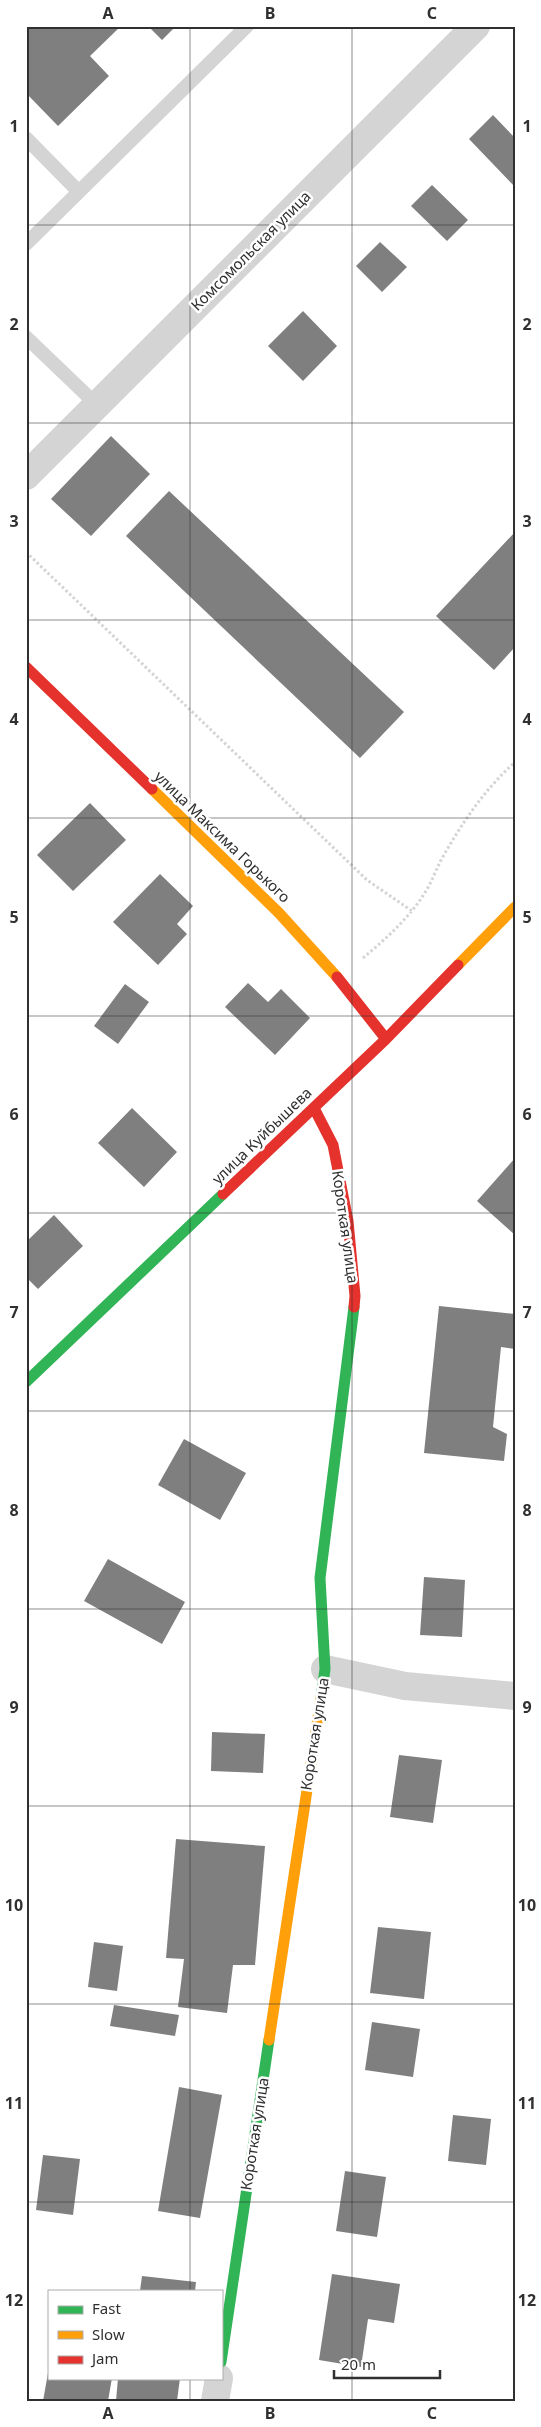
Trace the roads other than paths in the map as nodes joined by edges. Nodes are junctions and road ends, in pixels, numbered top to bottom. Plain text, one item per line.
1 (247, 26) edge
2 (476, 26) edge
3 (26, 138) edge
4 (78, 191) junction
5 (26, 244) edge
6 (26, 337) edge
7 (97, 405) junction
8 (26, 476) edge
9 (26, 667) edge
10 (515, 907) edge
11 (386, 1039) junction
12 (314, 1108) junction
13 (26, 1382) edge
14 (325, 1669) junction
15 (515, 1696) edge
16 (222, 2355) edge
17 (219, 2380) edge
18 (215, 2401) edge

1 - 4 lane
2 - 7 street, Комсомольская улица
3 - 4 lane
4 - 5 lane
6 - 7 lane
7 - 8 street, Комсомольская улица
9 - 11 street, улица Максима Горького
10 - 11 street, улица Куйбышева
11 - 12 street, улица Куйбышева
12 - 13 street, улица Куйбышева
12 - 14 street, Короткая улица
14 - 15 street
14 - 16 street, Короткая улица
17 - 18 street

